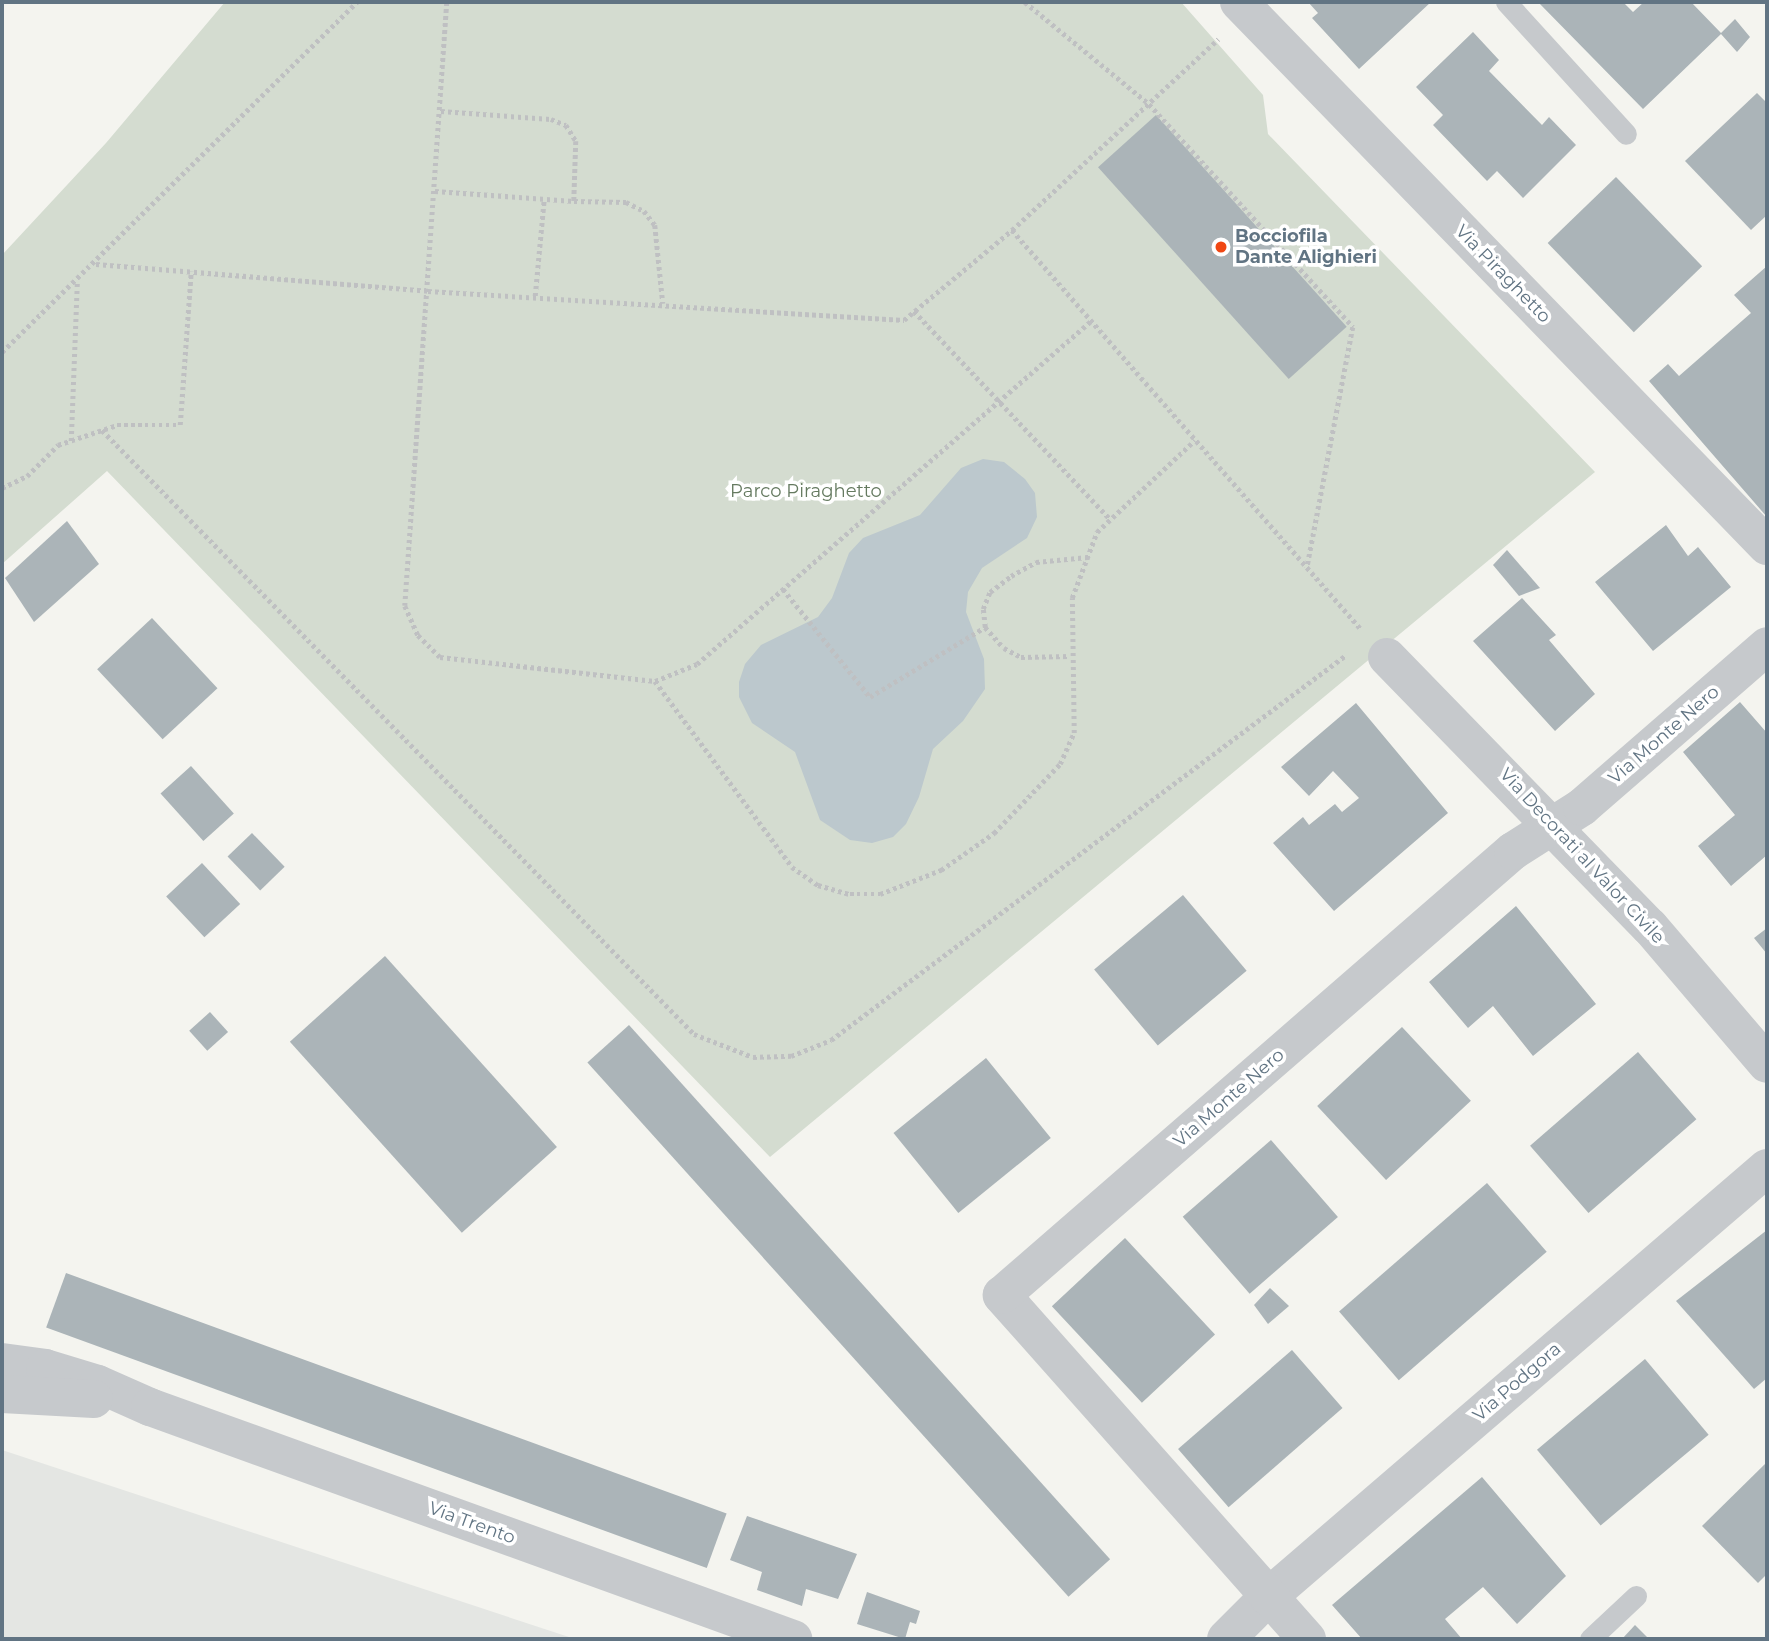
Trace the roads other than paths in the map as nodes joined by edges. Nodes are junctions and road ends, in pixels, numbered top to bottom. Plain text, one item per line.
1 (1506, 2) edge
2 (1242, 6) edge
3 (1626, 134) dead end
4 (1767, 546) edge
5 (1767, 646) edge
6 (1378, 648) road end
7 (1554, 825) junction
8 (1767, 1064) edge
9 (1767, 1168) edge
10 (2, 1362) edge
11 (2, 1394) edge
12 (150, 1407) junction
13 (1636, 1596) dead end
14 (1268, 1597) junction
15 (793, 1639) edge
16 (1226, 1639) edge
17 (1307, 1639) edge
18 (1590, 1639) edge

1 - 3 lane
2 - 4 street, Via Piraghetto
5 - 7 street, Via Monte Nero
6 - 7 street, Via Decorati al Valor Civile
7 - 8 street, Via Decorati al Valor Civile
7 - 14 street, Via Monte Nero
9 - 14 street, Via Podgora
10 - 12 street, Via Trento
11 - 12 street, Via Trento
12 - 15 street, Via Trento
13 - 18 lane
14 - 16 street, Via Podgora
14 - 17 street

